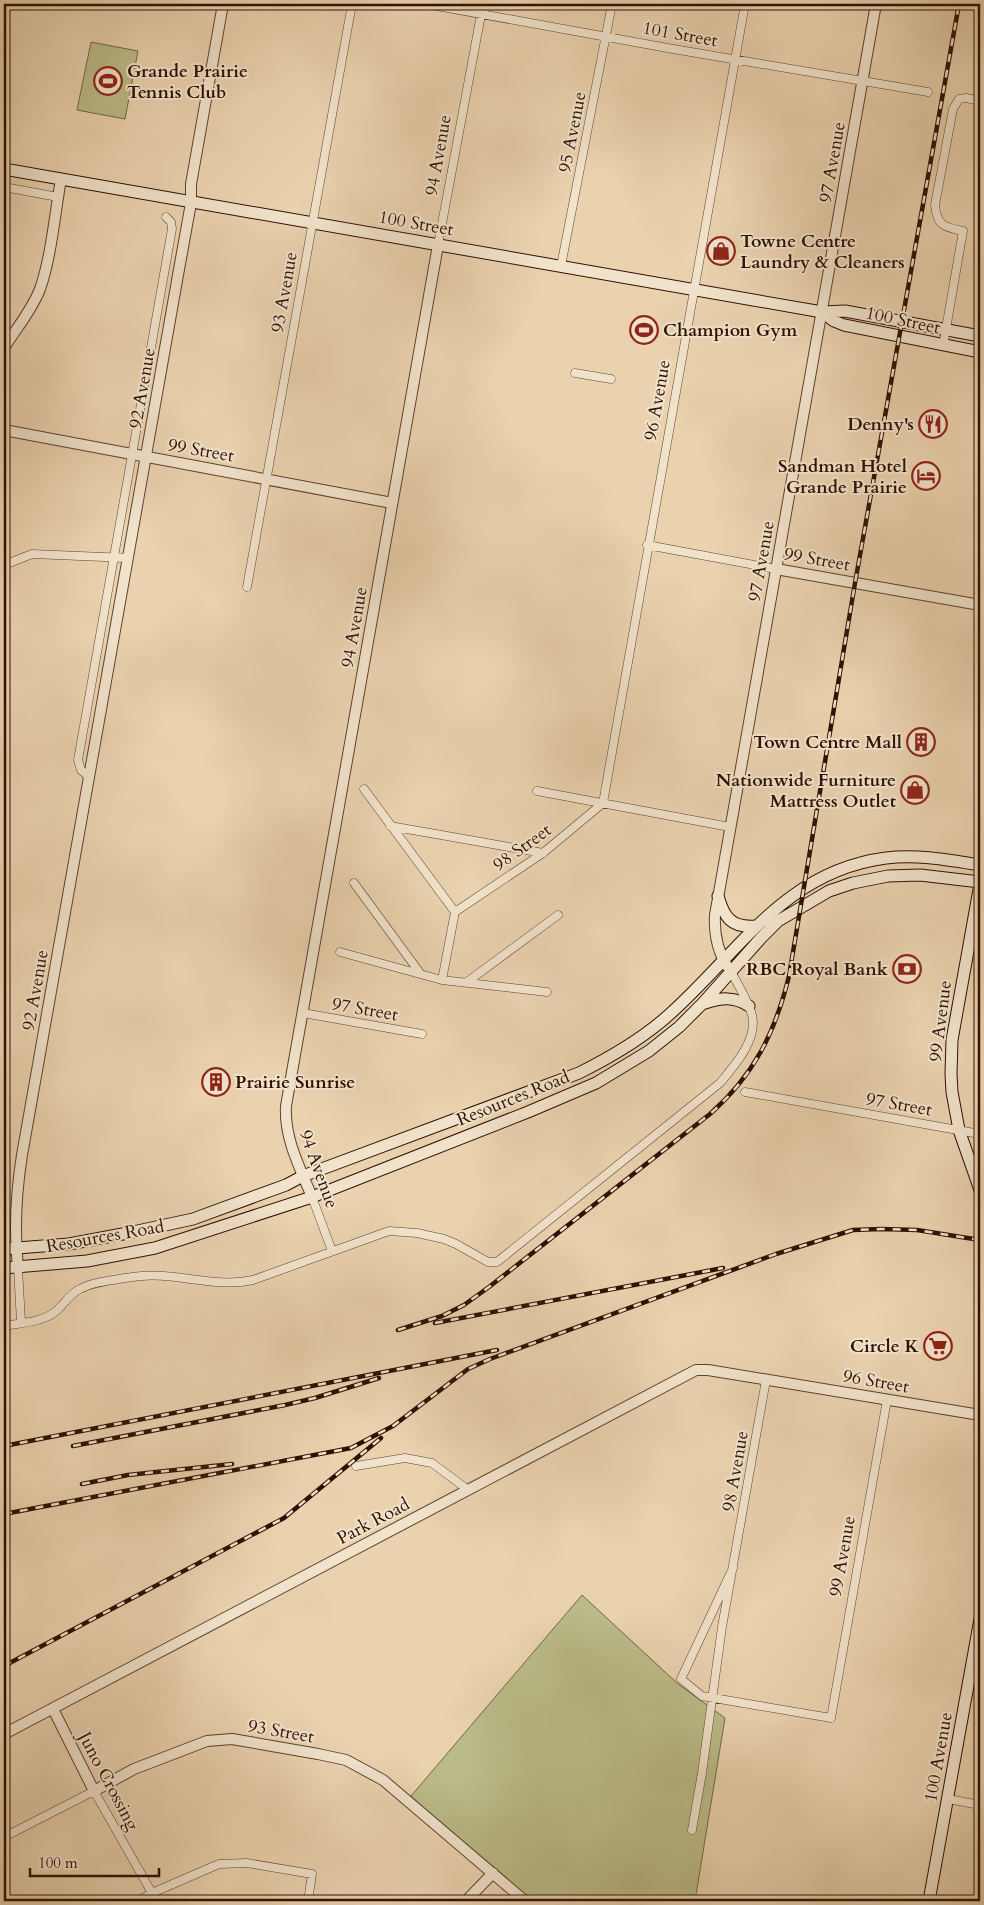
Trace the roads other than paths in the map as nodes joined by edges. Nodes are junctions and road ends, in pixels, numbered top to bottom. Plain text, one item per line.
1 (223, 4) edge
2 (352, 4) edge
3 (426, 4) edge
4 (483, 4) edge
5 (612, 4) edge
6 (745, 4) edge
7 (876, 4) edge
8 (481, 14) junction
9 (606, 36) junction
10 (736, 60) junction
11 (863, 80) junction
12 (928, 92) dead end
13 (980, 101) edge
14 (4, 169) edge
15 (61, 179) junction
16 (4, 187) edge
17 (58, 197) junction
18 (191, 203) junction
19 (166, 217) dead end
20 (312, 224) junction
21 (438, 245) junction
22 (561, 266) junction
23 (694, 289) junction
24 (822, 312) junction
25 (946, 330) junction
26 (980, 336) edge
27 (943, 346) junction
28 (4, 348) edge
29 (980, 352) edge
30 (576, 373) dead end
31 (611, 379) dead end
32 (4, 430) edge
33 (132, 454) junction
34 (146, 457) junction
35 (266, 478) junction
36 (392, 502) junction
37 (648, 546) junction
38 (114, 557) junction
39 (128, 558) junction
40 (4, 565) edge
41 (776, 569) junction
42 (247, 586) dead end
43 (980, 605) edge
44 (89, 777) junction
45 (364, 789) dead end
46 (537, 790) dead end
47 (603, 803) junction
48 (390, 826) junction
49 (730, 827) junction
50 (543, 853) junction
51 (980, 865) edge
52 (354, 883) dead end
53 (980, 883) edge
54 (718, 896) junction
55 (455, 912) junction
56 (558, 915) dead end
57 (755, 926) junction
58 (340, 952) dead end
59 (723, 959) junction
60 (420, 973) junction
61 (732, 973) junction
62 (442, 980) junction
63 (466, 982) junction
64 (547, 992) dead end
65 (703, 1004) junction
66 (749, 1006) junction
67 (303, 1013) junction
68 (422, 1034) dead end
69 (745, 1092) dead end
70 (959, 1130) junction
71 (980, 1134) edge
72 (303, 1176) junction
73 (980, 1190) edge
74 (312, 1197) junction
75 (16, 1249) junction
76 (4, 1250) edge
77 (332, 1251) junction
78 (4, 1268) edge
79 (18, 1268) junction
80 (21, 1322) junction
81 (4, 1326) edge
82 (766, 1380) junction
83 (887, 1400) junction
84 (980, 1415) edge
85 (356, 1466) dead end
86 (467, 1490) junction
87 (733, 1568) junction
88 (980, 1619) edge
89 (712, 1698) junction
90 (53, 1708) junction
91 (4, 1734) edge
92 (94, 1791) junction
93 (948, 1799) junction
94 (980, 1805) edge
95 (692, 1830) dead end
96 (4, 1837) edge
97 (494, 1873) junction
98 (152, 1893) junction
99 (138, 1901) edge
100 (308, 1901) edge
101 (466, 1901) edge
102 (525, 1901) edge
103 (929, 1901) edge

1 - 18 street, 92 Avenue
2 - 20 street, 93 Avenue
3 - 8 street, 101 Street
4 - 8 street, 94 Avenue
5 - 9 street, 95 Avenue
6 - 10 street, 96 Avenue
7 - 11 street, 97 Avenue
8 - 9 street, 101 Street
8 - 21 street, 94 Avenue
9 - 10 street, 101 Street
9 - 22 street, 95 Avenue
10 - 11 street, 101 Street
10 - 23 street, 96 Avenue
11 - 12 street, 101 Street
11 - 24 street, 97 Avenue
13 - 25 street
14 - 15 main road, 100 Street
15 - 17 street
15 - 18 main road, 100 Street
16 - 17 street
17 - 28 street
18 - 20 main road, 100 Street
18 - 34 street, 92 Avenue
19 - 33 street, 92 Avenue
20 - 21 main road, 100 Street
20 - 35 street, 93 Avenue
21 - 22 main road, 100 Street
21 - 36 street, 94 Avenue
22 - 23 main road, 100 Street
23 - 24 main road, 100 Street
23 - 37 street, 96 Avenue
24 - 25 main road, 100 Street
24 - 27 main road, 100 Street
24 - 41 street, 97 Avenue
25 - 26 main road, 100 Street
25 - 27 street
27 - 29 main road, 100 Street
30 - 31 street
32 - 33 street, 99 Street
33 - 34 street, 99 Street
33 - 38 street, 92 Avenue
34 - 35 street, 99 Street
34 - 39 street, 92 Avenue
35 - 36 street, 99 Street
35 - 42 street, 93 Avenue
36 - 67 street, 94 Avenue
37 - 41 street, 99 Street
37 - 47 street, 96 Avenue
38 - 39 street
38 - 40 street
38 - 44 street, 92 Avenue
39 - 44 street, 92 Avenue
41 - 43 street, 99 Street
41 - 49 street, 97 Avenue
44 - 75 street, 92 Avenue
45 - 48 street
46 - 47 street
47 - 49 street
47 - 50 street, 98 Street
48 - 50 street
48 - 55 street
49 - 54 street, 97 Avenue
50 - 55 street, 98 Street
51 - 57 main road, Resources Road
52 - 60 street
53 - 61 main road, Resources Road
53 - 70 main road, 99 Avenue
54 - 57 main road
54 - 59 street, 97 Avenue
55 - 62 street
56 - 63 street
57 - 59 main road, Resources Road
58 - 60 street
59 - 61 street, 97 Avenue
59 - 72 main road, Resources Road
60 - 62 street
61 - 65 main road, Resources Road
61 - 66 street
62 - 63 street
63 - 64 street
65 - 66 main road
65 - 74 main road, Resources Road
66 - 77 street
67 - 68 street, 97 Street
67 - 72 street, 94 Avenue
69 - 70 street, 97 Street
70 - 71 street, 97 Street
70 - 73 main road, 99 Avenue
72 - 74 street, 94 Avenue
72 - 75 main road, Resources Road
74 - 77 street, 94 Avenue
74 - 79 main road, Resources Road
75 - 76 main road, Resources Road
75 - 79 street, 92 Avenue
77 - 80 street
78 - 79 main road, Resources Road
79 - 80 street
80 - 81 street
82 - 83 street, 96 Street
82 - 86 street, Park Road
82 - 87 street, 98 Avenue
83 - 84 street, 96 Street
83 - 89 street, 99 Avenue
85 - 86 street
86 - 90 street, Park Road
87 - 89 street, 98 Avenue
87 - 89 street, 98 Avenue
88 - 93 main road, 100 Avenue
89 - 95 street, 98 Avenue
90 - 91 street, Park Road
90 - 92 street, Juno Crossing
92 - 96 street, 93 Street
92 - 97 street, 93 Street
92 - 98 street, Juno Crossing
93 - 94 street
93 - 103 main road, 100 Avenue
97 - 101 street
97 - 102 street, 93 Street
98 - 99 street
98 - 100 street

